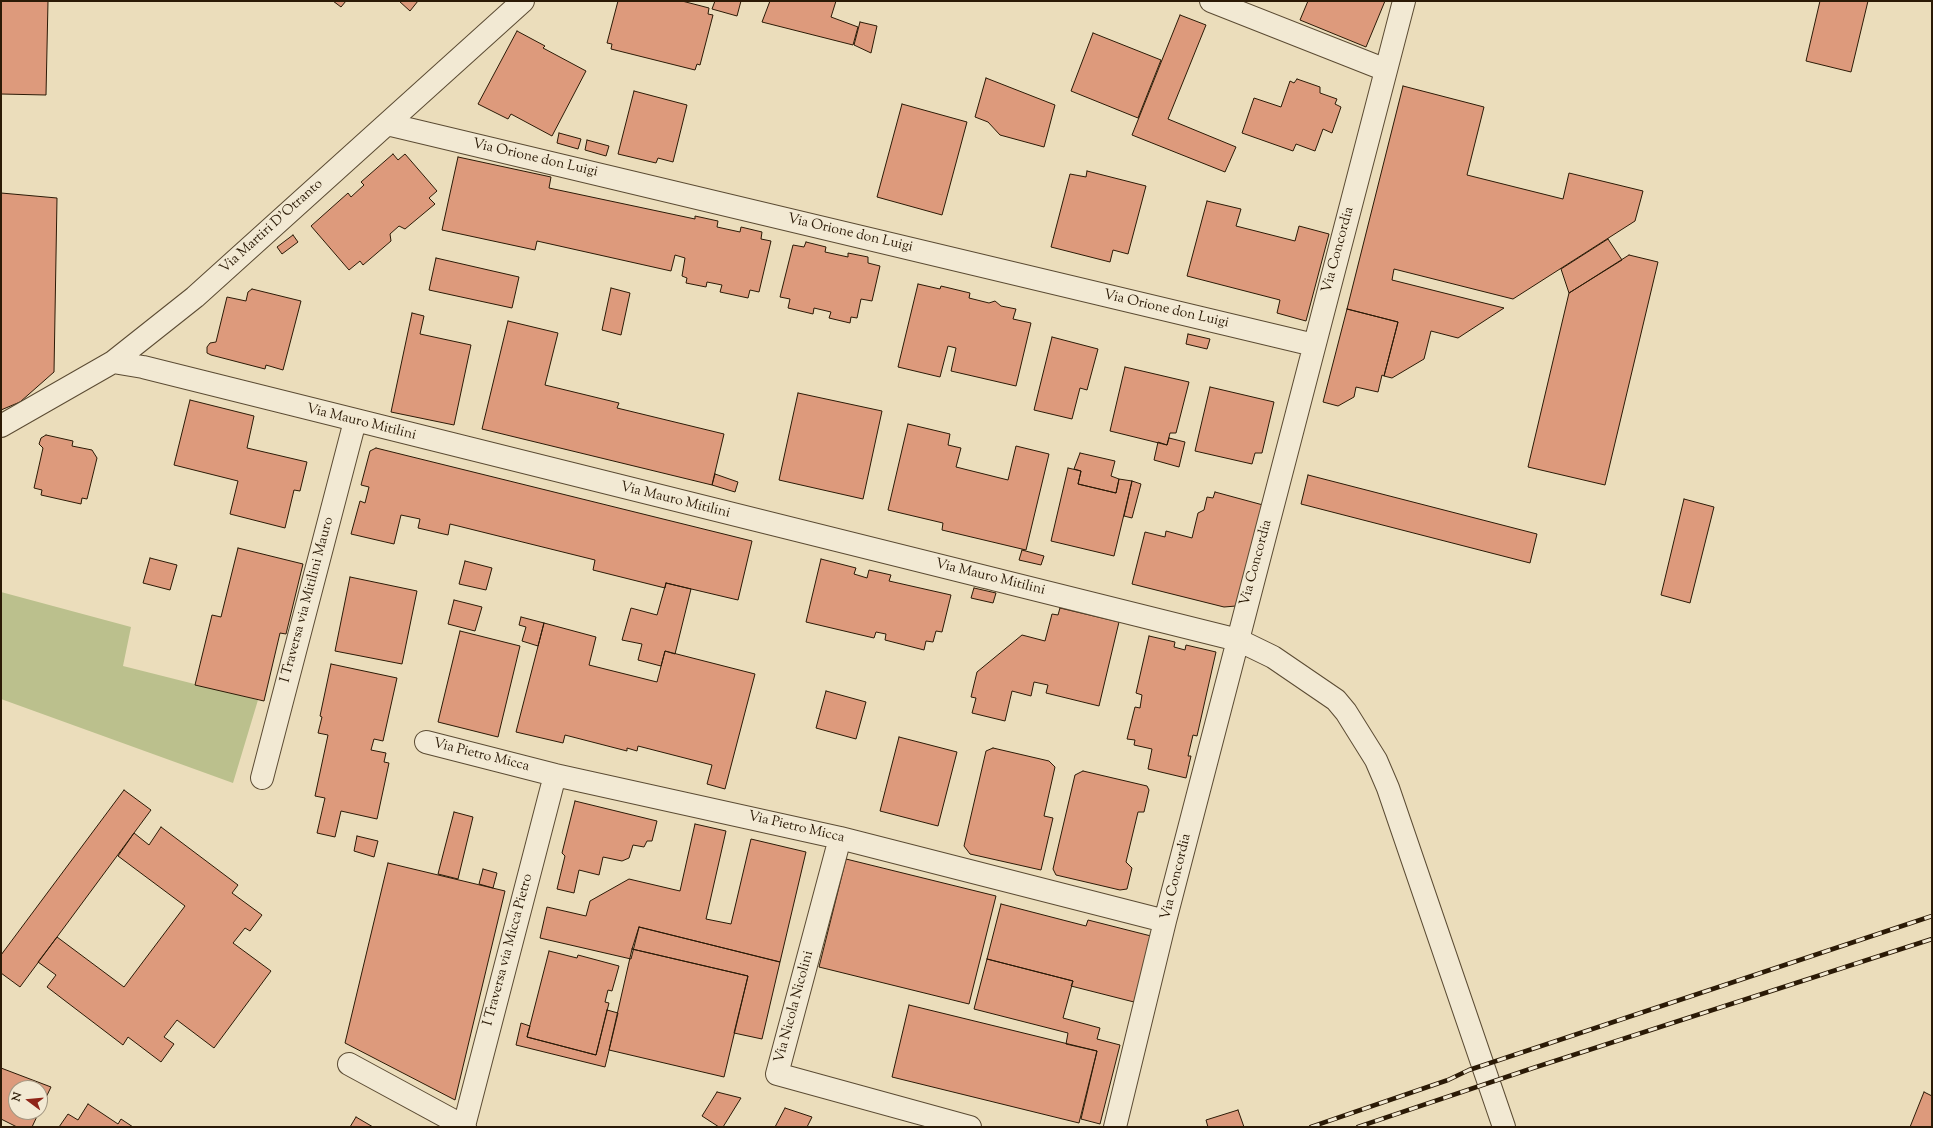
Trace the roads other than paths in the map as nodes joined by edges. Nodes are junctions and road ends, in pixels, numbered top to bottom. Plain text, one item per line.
1 (523, 1) edge
2 (1211, 1) edge
3 (1404, 1) edge
4 (1386, 70) junction
5 (387, 124) junction
6 (1314, 345) junction
7 (112, 362) junction
8 (355, 422) junction
9 (1, 426) edge
10 (1238, 640) junction
11 (426, 742) dead end
12 (555, 775) junction
13 (262, 778) dead end
14 (840, 838) junction
15 (1165, 921) junction
16 (349, 1064) dead end
17 (465, 1127) edge
18 (970, 1127) edge
19 (1115, 1127) edge
20 (1504, 1127) edge

1 - 5 street, Via Martiri D'Otranto
2 - 4 street
3 - 4 street, Via Concordia
4 - 6 street, Via Concordia
5 - 6 street, Via Orione don Luigi
5 - 7 street, Via Martiri D'Otranto
6 - 10 street, Via Concordia
7 - 8 street, Via Mauro Mitilini
7 - 9 street, Via Martiri D'Otranto
8 - 10 street, Via Mauro Mitilini
8 - 13 street, I Traversa via Mitilini Mauro
10 - 15 street, Via Concordia
10 - 20 street, Via Mauro Mitilini
11 - 12 street, Via Pietro Micca
12 - 14 street, Via Pietro Micca
12 - 17 street, I Traversa via Micca Pietro
14 - 15 street, Via Pietro Micca
14 - 18 street, Via Nicola Nicolini
15 - 19 street, Via Concordia
16 - 17 street

